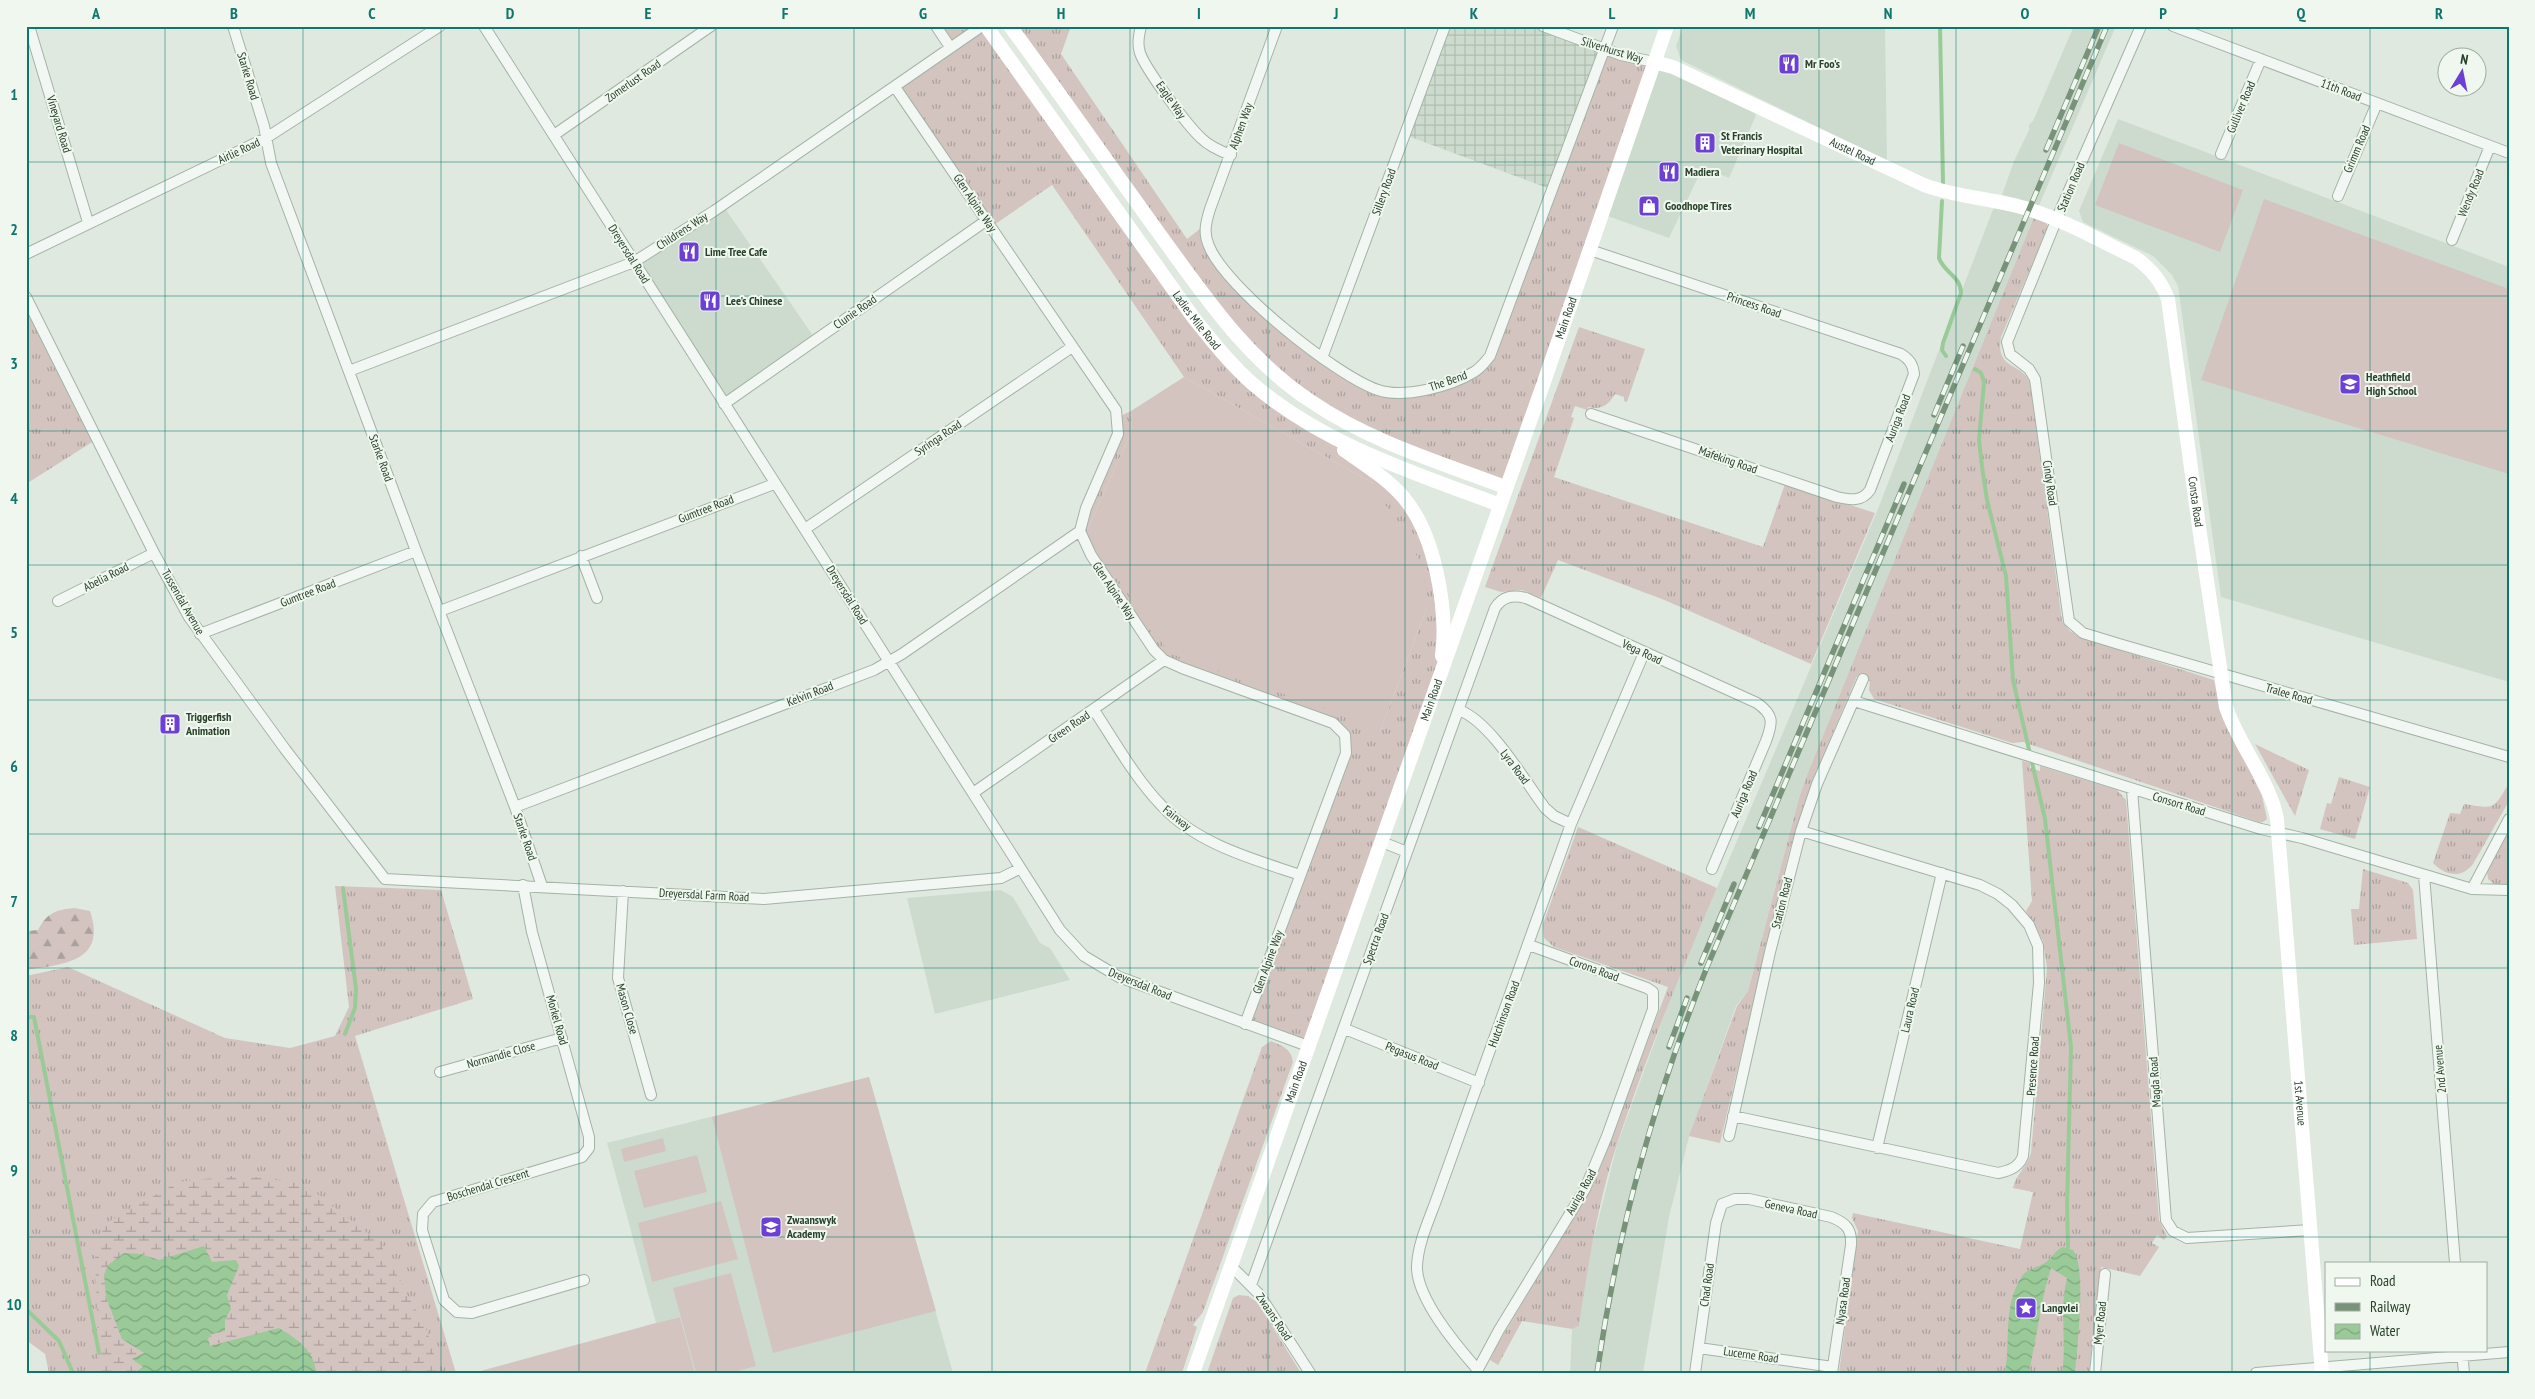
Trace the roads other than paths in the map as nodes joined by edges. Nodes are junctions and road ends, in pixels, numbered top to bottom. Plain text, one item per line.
1 (29, 26) edge
2 (233, 26) edge
3 (440, 26) edge
4 (484, 26) edge
5 (711, 26) edge
6 (936, 26) edge
7 (982, 26) edge
8 (986, 26) edge
9 (1010, 26) edge
10 (1141, 26) edge
11 (1277, 26) edge
12 (1445, 26) edge
13 (1543, 26) edge
14 (1613, 26) edge
15 (1666, 26) edge
16 (2141, 26) edge
17 (2174, 26) edge
18 (950, 47) junction
19 (1604, 49) junction
20 (2261, 59) junction
21 (1654, 62) junction
22 (895, 87) junction
23 (2376, 103) junction
24 (554, 135) junction
25 (266, 138) junction
26 (2490, 146) junction
27 (2508, 151) edge
28 (2221, 154) dead end
29 (1231, 155) junction
30 (2338, 196) dead end
31 (987, 220) junction
32 (2057, 221) junction
33 (88, 222) junction
34 (1205, 226) joint
35 (2452, 240) dead end
36 (1590, 250) junction
37 (26, 254) edge
38 (634, 262) junction
39 (26, 297) edge
40 (1072, 347) junction
41 (2008, 350) joint
42 (1322, 358) junction
43 (1913, 366) joint
44 (349, 371) junction
45 (724, 404) junction
46 (1591, 414) dead end
47 (1302, 421) junction
48 (774, 484) junction
49 (1506, 487) junction
50 (1866, 497) joint
51 (1500, 505) junction
52 (805, 529) junction
53 (1080, 531) junction
54 (416, 551) junction
55 (154, 553) junction
56 (581, 556) junction
57 (1507, 597) joint
58 (597, 598) dead end
59 (58, 601) dead end
60 (440, 611) junction
61 (2072, 626) joint
62 (200, 634) junction
63 (1644, 653) junction
64 (1164, 660) junction
65 (888, 661) junction
66 (2222, 674) junction
67 (1864, 679) dead end
68 (1434, 694) junction
69 (1854, 701) junction
70 (1094, 710) junction
71 (1459, 710) junction
72 (1771, 718) joint
73 (2509, 757) edge
74 (2132, 790) junction
75 (973, 793) junction
76 (515, 807) junction
77 (2509, 820) edge
78 (1571, 824) junction
79 (1801, 831) junction
80 (2278, 833) junction
81 (1382, 842) junction
82 (1407, 852) junction
83 (1019, 869) junction
84 (1712, 869) dead end
85 (1942, 873) junction
86 (1300, 875) junction
87 (2424, 875) junction
88 (386, 879) joint
89 (523, 885) junction
90 (542, 886) junction
91 (2472, 889) junction
92 (2509, 890) edge
93 (623, 891) junction
94 (1529, 945) junction
95 (1654, 998) joint
96 (1246, 1024) junction
97 (1345, 1028) junction
98 (562, 1038) junction
99 (1308, 1046) junction
100 (440, 1072) dead end
101 (1479, 1083) junction
102 (651, 1095) dead end
103 (1733, 1116) junction
104 (1728, 1136) dead end
105 (1877, 1148) junction
106 (586, 1153) joint
107 (1728, 1201) joint
108 (1850, 1230) joint
109 (2311, 1230) junction
110 (2455, 1262) edge
111 (1231, 1266) junction
112 (2105, 1274) dead end
113 (584, 1280) dead end
114 (1251, 1285) junction
115 (1699, 1348) junction
116 (2509, 1352) edge
117 (2462, 1353) edge
118 (1833, 1370) edge
119 (2322, 1370) edge
120 (1477, 1371) edge
121 (1193, 1373) edge
122 (1310, 1373) edge
123 (1696, 1373) edge
124 (2095, 1373) edge
125 (2256, 1373) edge
126 (2464, 1373) edge

1 - 33 street, Vineyard Road
2 - 25 street, Starke Road
3 - 25 street, Airlie Road
4 - 24 street, Dreyersdal Road
5 - 24 street, Zomerlust Road
6 - 18 street
7 - 18 street, Childrens Way
8 - 47 main road, Ladies Mile Road
9 - 49 main road, Ladies Mile Road
10 - 29 street, Eagle Way
11 - 29 street, Alphen Way
12 - 42 street, Sillery Road
13 - 19 street, Silverhurst Way
14 - 19 street, The Bend
15 - 21 main road, Main Road
16 - 32 street, Station Road
17 - 20 street, 11th Road
18 - 22 street, Childrens Way
19 - 21 street, Silverhurst Way
19 - 42 street, The Bend
20 - 23 street, 11th Road
20 - 28 street, Gulliver Road
21 - 32 main road, Austel Road
21 - 36 main road, Main Road
22 - 31 street, Glen Alpine Way
22 - 38 street, Childrens Way
23 - 26 street, 11th Road
23 - 30 street, Grimm Road
24 - 38 street, Dreyersdal Road
25 - 33 street, Airlie Road
25 - 44 street, Starke Road
26 - 27 street, 11th Road
26 - 35 street, Wendy Road
29 - 34 street, Alphen Way
31 - 40 street, Glen Alpine Way
31 - 45 street, Clunie Road
32 - 41 street, Station Road
32 - 66 main road, Consta Road
33 - 37 street, Airlie Road
34 - 42 street, The Bend
36 - 43 street, Princess Road
36 - 49 main road, Main Road
38 - 44 street, Childrens Way
38 - 45 street, Dreyersdal Road
39 - 55 street, Tussendal Avenue
40 - 52 street, Syringa Road
40 - 53 street, Glen Alpine Way
41 - 61 street, Cindy Road
43 - 50 street, Auriga Road
44 - 54 street, Starke Road
45 - 48 street, Dreyersdal Road
46 - 50 street, Mafeking Road
47 - 51 main road, Ladies Mile Road
47 - 68 main road
48 - 52 street, Dreyersdal Road
48 - 56 street, Gumtree Road
49 - 51 main road, Main Road
51 - 68 main road, Main Road
52 - 65 street, Dreyersdal Road
53 - 64 street, Glen Alpine Way
53 - 65 street, Kelvin Road
54 - 60 street, Starke Road
54 - 62 street, Gumtree Road
55 - 59 street, Abelia Road
55 - 62 street, Tussendal Avenue
56 - 58 street
56 - 60 street, Gumtree Road
57 - 63 street, Vega Road
57 - 71 street, Spectra Road
60 - 76 street, Starke Road
61 - 66 street, Tralee Road
62 - 88 street, Tussendal Avenue
63 - 72 street, Vega Road
63 - 78 street, Hutchinson Road
64 - 70 street, Green Road
64 - 86 street, Glen Alpine Way
65 - 75 street, Dreyersdal Road
65 - 76 street, Kelvin Road
66 - 73 street, Tralee Road
66 - 80 main road, Consta Road
67 - 69 street, Station Road
68 - 81 main road, Main Road
69 - 74 street, Consort Road
69 - 79 street, Station Road
70 - 75 street, Green Road
70 - 86 street, Fairway
71 - 78 street, Lyra Road
71 - 82 street, Spectra Road
72 - 84 street, Auriga Road
74 - 80 street, Consort Road
74 - 109 street, Magda Road
75 - 83 street, Dreyersdal Road
76 - 90 street, Starke Road
77 - 91 street
78 - 94 street, Hutchinson Road
79 - 85 street, Presence Road
79 - 103 street, Station Road
80 - 87 street, Consort Road
80 - 109 main road, 1st Avenue
81 - 82 street
81 - 99 main road, Main Road
82 - 97 street, Spectra Road
83 - 93 street, Dreyersdal Farm Road
83 - 96 street, Dreyersdal Road
85 - 105 street, Laura Road
85 - 105 street, Presence Road
86 - 96 street, Glen Alpine Way
87 - 91 street, Consort Road
87 - 110 street, 2nd Avenue
88 - 89 street, Dreyersdal Farm Road
89 - 90 street, Dreyersdal Farm Road
89 - 98 street, Morkel Road
90 - 93 street, Dreyersdal Farm Road
91 - 92 street, Consort Road
93 - 102 street, Mason Close
94 - 95 street, Corona Road
94 - 101 street, Hutchinson Road
95 - 120 street, Auriga Road
96 - 99 street, Dreyersdal Road
97 - 101 street, Pegasus Road
97 - 114 street, Spectra Road
98 - 100 street, Normandie Close
98 - 106 street, Morkel Road
99 - 111 main road, Main Road
101 - 120 street, Hutchinson Road
103 - 104 street, Station Road
103 - 105 street, Presence Road
106 - 113 street, Boschendal Crescent
107 - 108 street, Geneva Road
107 - 115 street, Chad Road
108 - 118 street, Nyasa Road
109 - 119 main road, 1st Avenue
111 - 114 street, Zwaans Road
111 - 121 main road, Main Road
112 - 124 street, Myer Road
114 - 122 street, Zwaans Road
115 - 118 street, Lucerne Road
115 - 123 street, Chad Road
116 - 117 street
117 - 119 street
117 - 126 street
119 - 125 street

